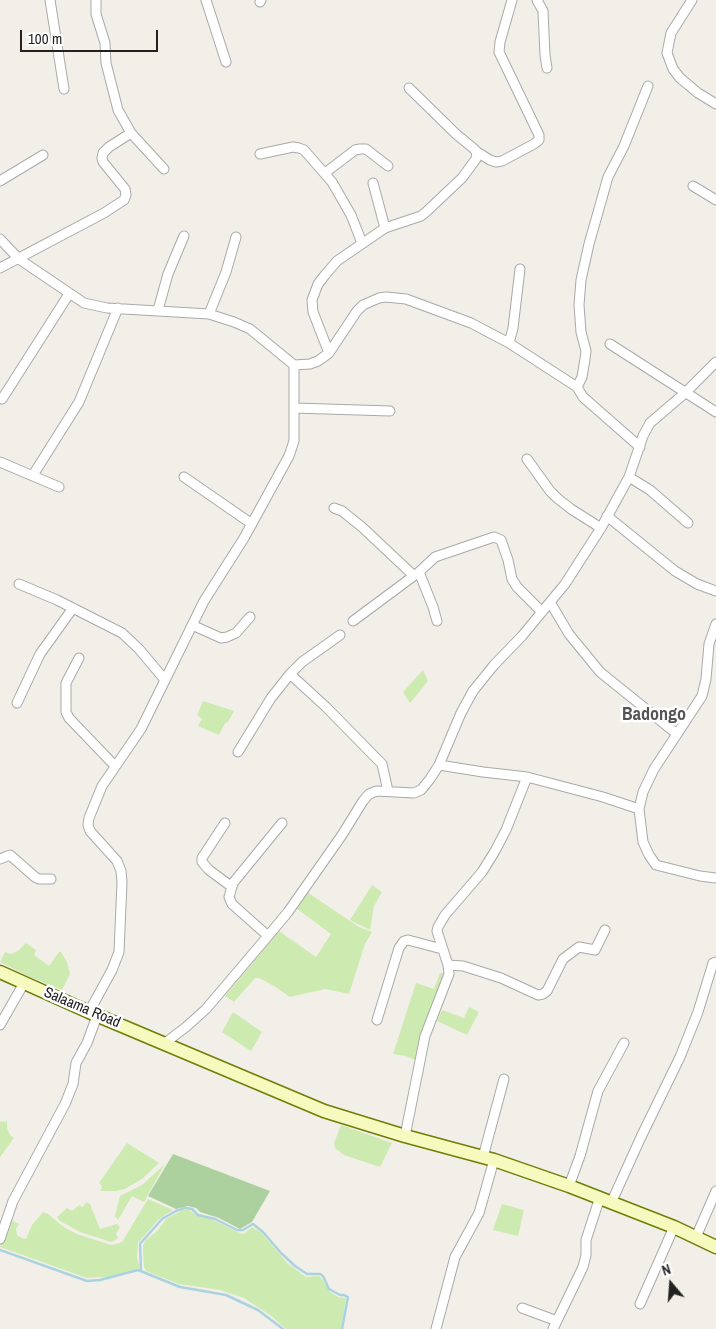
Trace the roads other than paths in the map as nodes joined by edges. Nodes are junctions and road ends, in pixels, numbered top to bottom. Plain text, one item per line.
1 (50, 0) edge
2 (96, 0) edge
3 (206, 0) edge
4 (512, 0) edge
5 (537, 0) edge
6 (692, 0) edge
7 (226, 62) dead end
8 (547, 68) dead end
9 (648, 86) dead end
10 (409, 88) dead end
11 (64, 90) dead end
12 (716, 104) edge
13 (131, 133) junction
14 (477, 152) junction
15 (260, 154) dead end
16 (42, 155) dead end
17 (388, 166) dead end
18 (164, 169) dead end
19 (325, 173) junction
20 (0, 181) edge
21 (373, 183) dead end
22 (693, 186) dead end
23 (716, 200) edge
24 (385, 228) junction
25 (184, 236) dead end
26 (236, 237) dead end
27 (0, 239) edge
28 (362, 243) junction
29 (19, 259) junction
30 (0, 268) edge
31 (520, 269) dead end
32 (70, 294) junction
33 (118, 308) junction
34 (158, 310) junction
35 (210, 314) junction
36 (510, 343) junction
37 (610, 344) dead end
38 (329, 353) junction
39 (716, 362) edge
40 (294, 366) junction
41 (577, 387) junction
42 (686, 393) junction
43 (2, 398) dead end
44 (294, 408) junction
45 (390, 411) dead end
46 (716, 412) edge
47 (640, 446) junction
48 (527, 458) dead end
49 (0, 462) edge
50 (33, 475) junction
51 (184, 476) dead end
52 (629, 477) junction
53 (59, 487) dead end
54 (334, 508) dead end
55 (607, 516) junction
56 (688, 523) dead end
57 (252, 524) junction
58 (601, 528) junction
59 (416, 574) junction
60 (19, 584) dead end
61 (716, 591) edge
62 (550, 602) junction
63 (73, 608) junction
64 (542, 612) junction
65 (250, 617) dead end
66 (353, 621) dead end
67 (437, 621) dead end
68 (716, 624) edge
69 (192, 625) junction
70 (340, 635) dead end
71 (79, 658) dead end
72 (712, 660) edge
73 (290, 674) junction
74 (165, 680) junction
75 (16, 703) dead end
76 (677, 734) junction
77 (238, 752) dead end
78 (439, 765) junction
79 (115, 766) junction
80 (527, 777) junction
81 (388, 791) junction
82 (639, 809) junction
83 (225, 823) dead end
84 (282, 823) dead end
85 (0, 859) edge
86 (716, 878) edge
87 (51, 879) dead end
88 (232, 887) junction
89 (605, 930) dead end
90 (268, 936) junction
91 (442, 949) junction
92 (716, 962) edge
93 (448, 965) junction
94 (0, 972) edge
95 (24, 983) junction
96 (93, 1014) junction
97 (377, 1020) dead end
98 (0, 1026) edge
99 (165, 1043) junction
100 (624, 1043) dead end
101 (504, 1078) dead end
102 (404, 1136) junction
103 (488, 1159) junction
104 (570, 1186) junction
105 (716, 1191) edge
106 (606, 1199) junction
107 (674, 1227) junction
108 (696, 1237) junction
109 (0, 1239) edge
110 (716, 1247) edge
111 (640, 1304) dead end
112 (522, 1308) dead end
113 (555, 1325) edge
114 (436, 1329) edge

1 - 11 street
2 - 13 street
3 - 7 street
4 - 14 street
5 - 8 street
6 - 12 street
9 - 41 street
10 - 14 street
13 - 18 street
13 - 29 street
14 - 24 street
15 - 19 street
16 - 20 street
17 - 19 street
19 - 28 street
21 - 24 street
22 - 23 street
24 - 28 street
25 - 34 street
26 - 35 street
27 - 29 street
28 - 38 street
29 - 30 street
29 - 32 street
31 - 36 street
32 - 33 street
32 - 43 street
33 - 34 street
33 - 50 street
34 - 35 street
35 - 40 street
36 - 38 street
36 - 41 street
37 - 42 street
38 - 40 street
39 - 42 street
40 - 44 street
41 - 47 street
42 - 46 street
42 - 47 street
44 - 45 street
44 - 57 street
47 - 52 street
48 - 58 street
49 - 50 street
50 - 53 street
51 - 57 street
52 - 55 street
52 - 56 street
54 - 59 street
55 - 58 street
55 - 61 street
57 - 69 street
58 - 62 street
59 - 64 street
59 - 66 street
59 - 67 street
60 - 63 street
62 - 64 street
62 - 76 street
63 - 74 street
63 - 75 street
64 - 78 street
65 - 69 street
68 - 72 street
69 - 74 street
70 - 73 street
71 - 79 street
72 - 76 street
73 - 77 street
73 - 81 street
74 - 79 street
76 - 82 street
78 - 80 street
78 - 81 street
79 - 96 street
80 - 82 street
80 - 91 street
81 - 90 street
82 - 86 street
83 - 88 street
84 - 88 street
85 - 87 street
88 - 90 street
89 - 93 street
90 - 99 street
91 - 93 street
91 - 97 street
92 - 106 street
93 - 102 street
94 - 95 main road, Salaama Road
95 - 96 main road, Salaama Road
95 - 98 street
96 - 99 main road, Salaama Road
96 - 109 street
99 - 102 main road, Salaama Road
100 - 104 street
101 - 103 street
102 - 103 main road, Salaama Road
103 - 104 main road, Salaama Road
103 - 114 street
104 - 106 main road, Salaama Road
105 - 108 street
106 - 107 main road, Salaama Road
106 - 113 street
107 - 108 main road, Salaama Road
107 - 111 street
108 - 110 main road, Salaama Road
112 - 113 street

